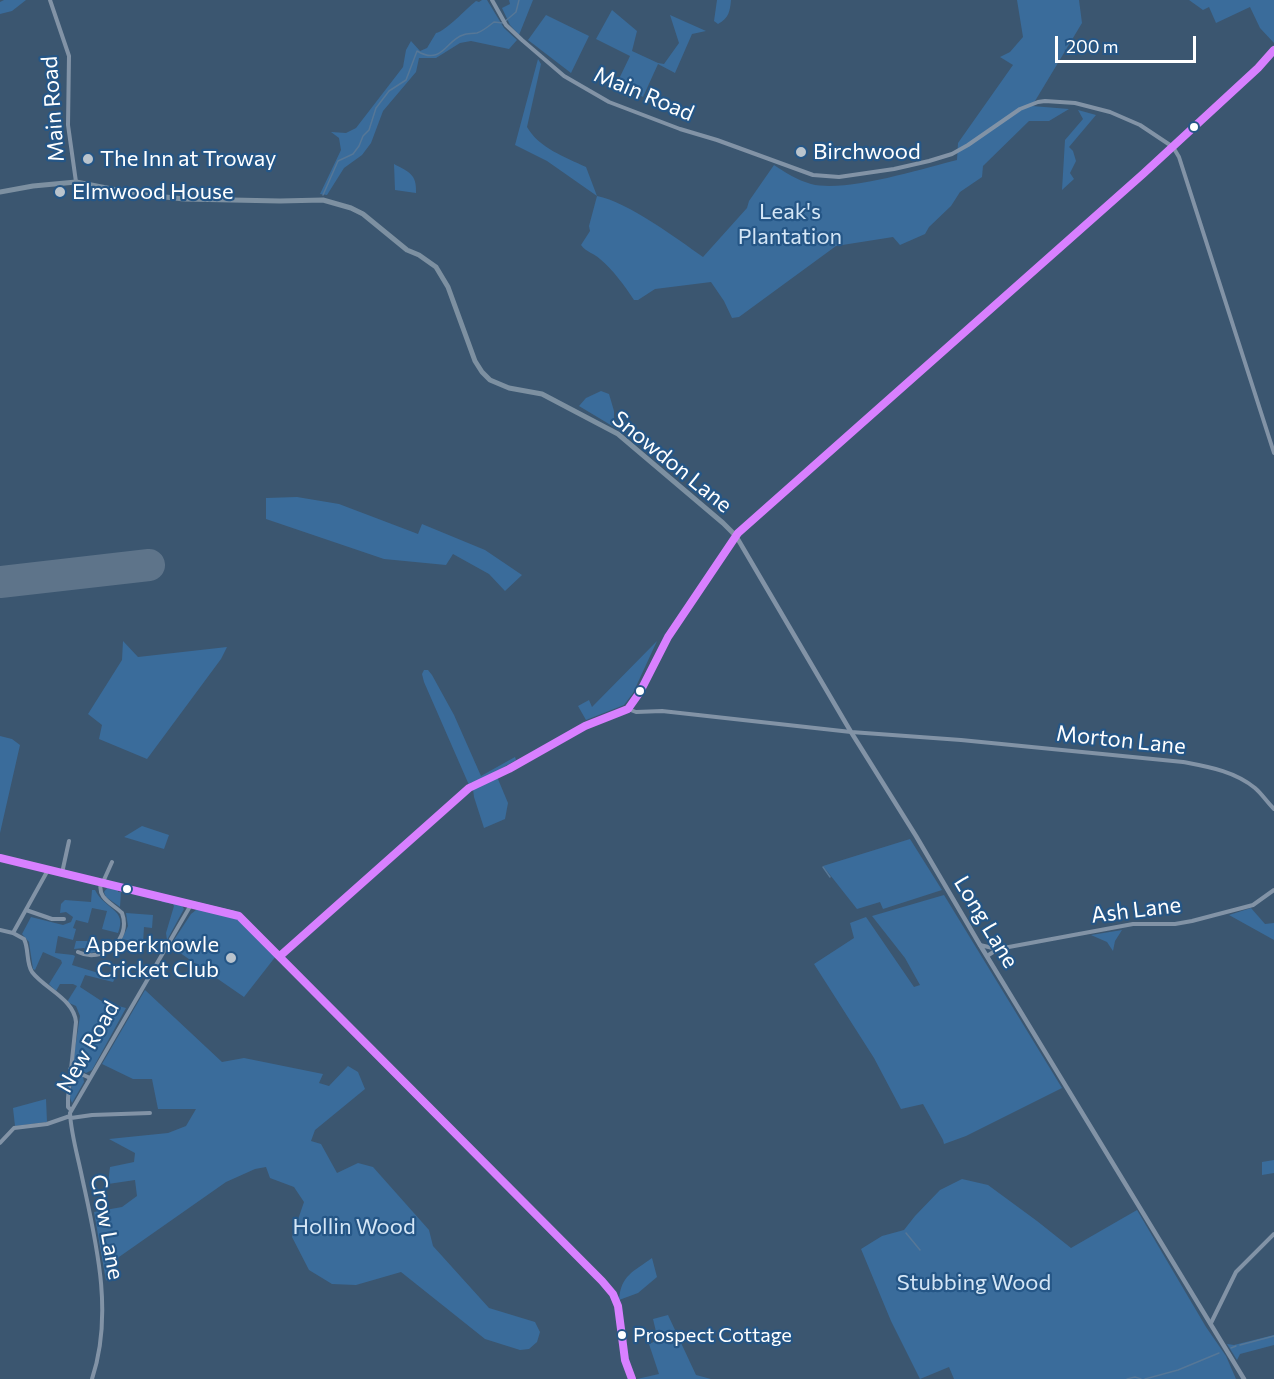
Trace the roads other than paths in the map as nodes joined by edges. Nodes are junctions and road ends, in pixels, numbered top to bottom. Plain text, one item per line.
1 (50, 0) edge
2 (492, 0) edge
3 (1274, 50) edge
4 (1173, 147) junction
5 (76, 182) junction
6 (0, 192) edge
7 (1274, 453) edge
8 (736, 536) junction
9 (628, 709) junction
10 (850, 732) junction
11 (1274, 809) edge
12 (69, 841) dead end
13 (0, 858) edge
14 (112, 862) dead end
15 (48, 870) junction
16 (62, 873) junction
17 (102, 882) junction
18 (1274, 890) edge
19 (192, 903) junction
20 (26, 910) junction
21 (64, 919) dead end
22 (0, 930) edge
23 (13, 933) junction
24 (980, 945) junction
25 (998, 949) junction
26 (81, 952) dead end
27 (280, 956) junction
28 (987, 956) junction
29 (70, 1069) junction
30 (90, 1078) junction
31 (71, 1110) junction
32 (150, 1113) dead end
33 (70, 1117) junction
34 (0, 1143) edge
35 (1274, 1234) edge
36 (1211, 1323) junction
37 (92, 1379) edge
38 (632, 1379) edge
39 (1244, 1379) edge

1 - 5 street, Main Road
2 - 4 street, Main Road
3 - 4 main road
4 - 7 street
4 - 8 main road
5 - 6 main road, Snowdon Lane
5 - 8 main road, Snowdon Lane
8 - 9 street
8 - 10 street, Long Lane
9 - 10 street, Morton Lane
9 - 27 street
10 - 11 street, Morton Lane
10 - 24 street, Long Lane
12 - 16 street
13 - 15 street
14 - 17 street
15 - 16 street
15 - 20 street
16 - 17 street
17 - 19 street
17 - 26 street
18 - 25 street, Ash Lane
19 - 27 street
19 - 30 street, New Road
20 - 21 street
20 - 23 street
22 - 23 street
23 - 29 street
24 - 25 street, Ash Lane
24 - 28 street, Long Lane
25 - 28 street, Ash Lane
27 - 38 street
28 - 36 street, Long Lane
29 - 30 street
29 - 31 street
30 - 31 street, New Road
31 - 33 street, New Road
32 - 33 street
33 - 34 street
33 - 37 street, Crow Lane
35 - 36 street
36 - 39 street, Long Lane

